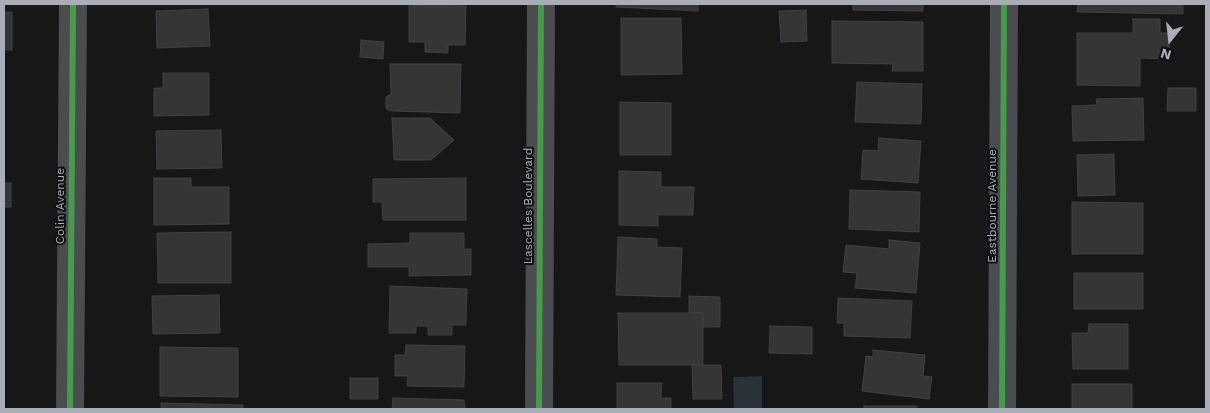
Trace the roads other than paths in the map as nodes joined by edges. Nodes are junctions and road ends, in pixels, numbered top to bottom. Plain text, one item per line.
1 (73, 4) edge
2 (541, 4) edge
3 (1004, 4) edge
4 (70, 409) edge
5 (539, 409) edge
6 (1002, 409) edge

1 - 4 street, Colin Avenue
2 - 5 street, Lascelles Boulevard
3 - 6 street, Eastbourne Avenue

